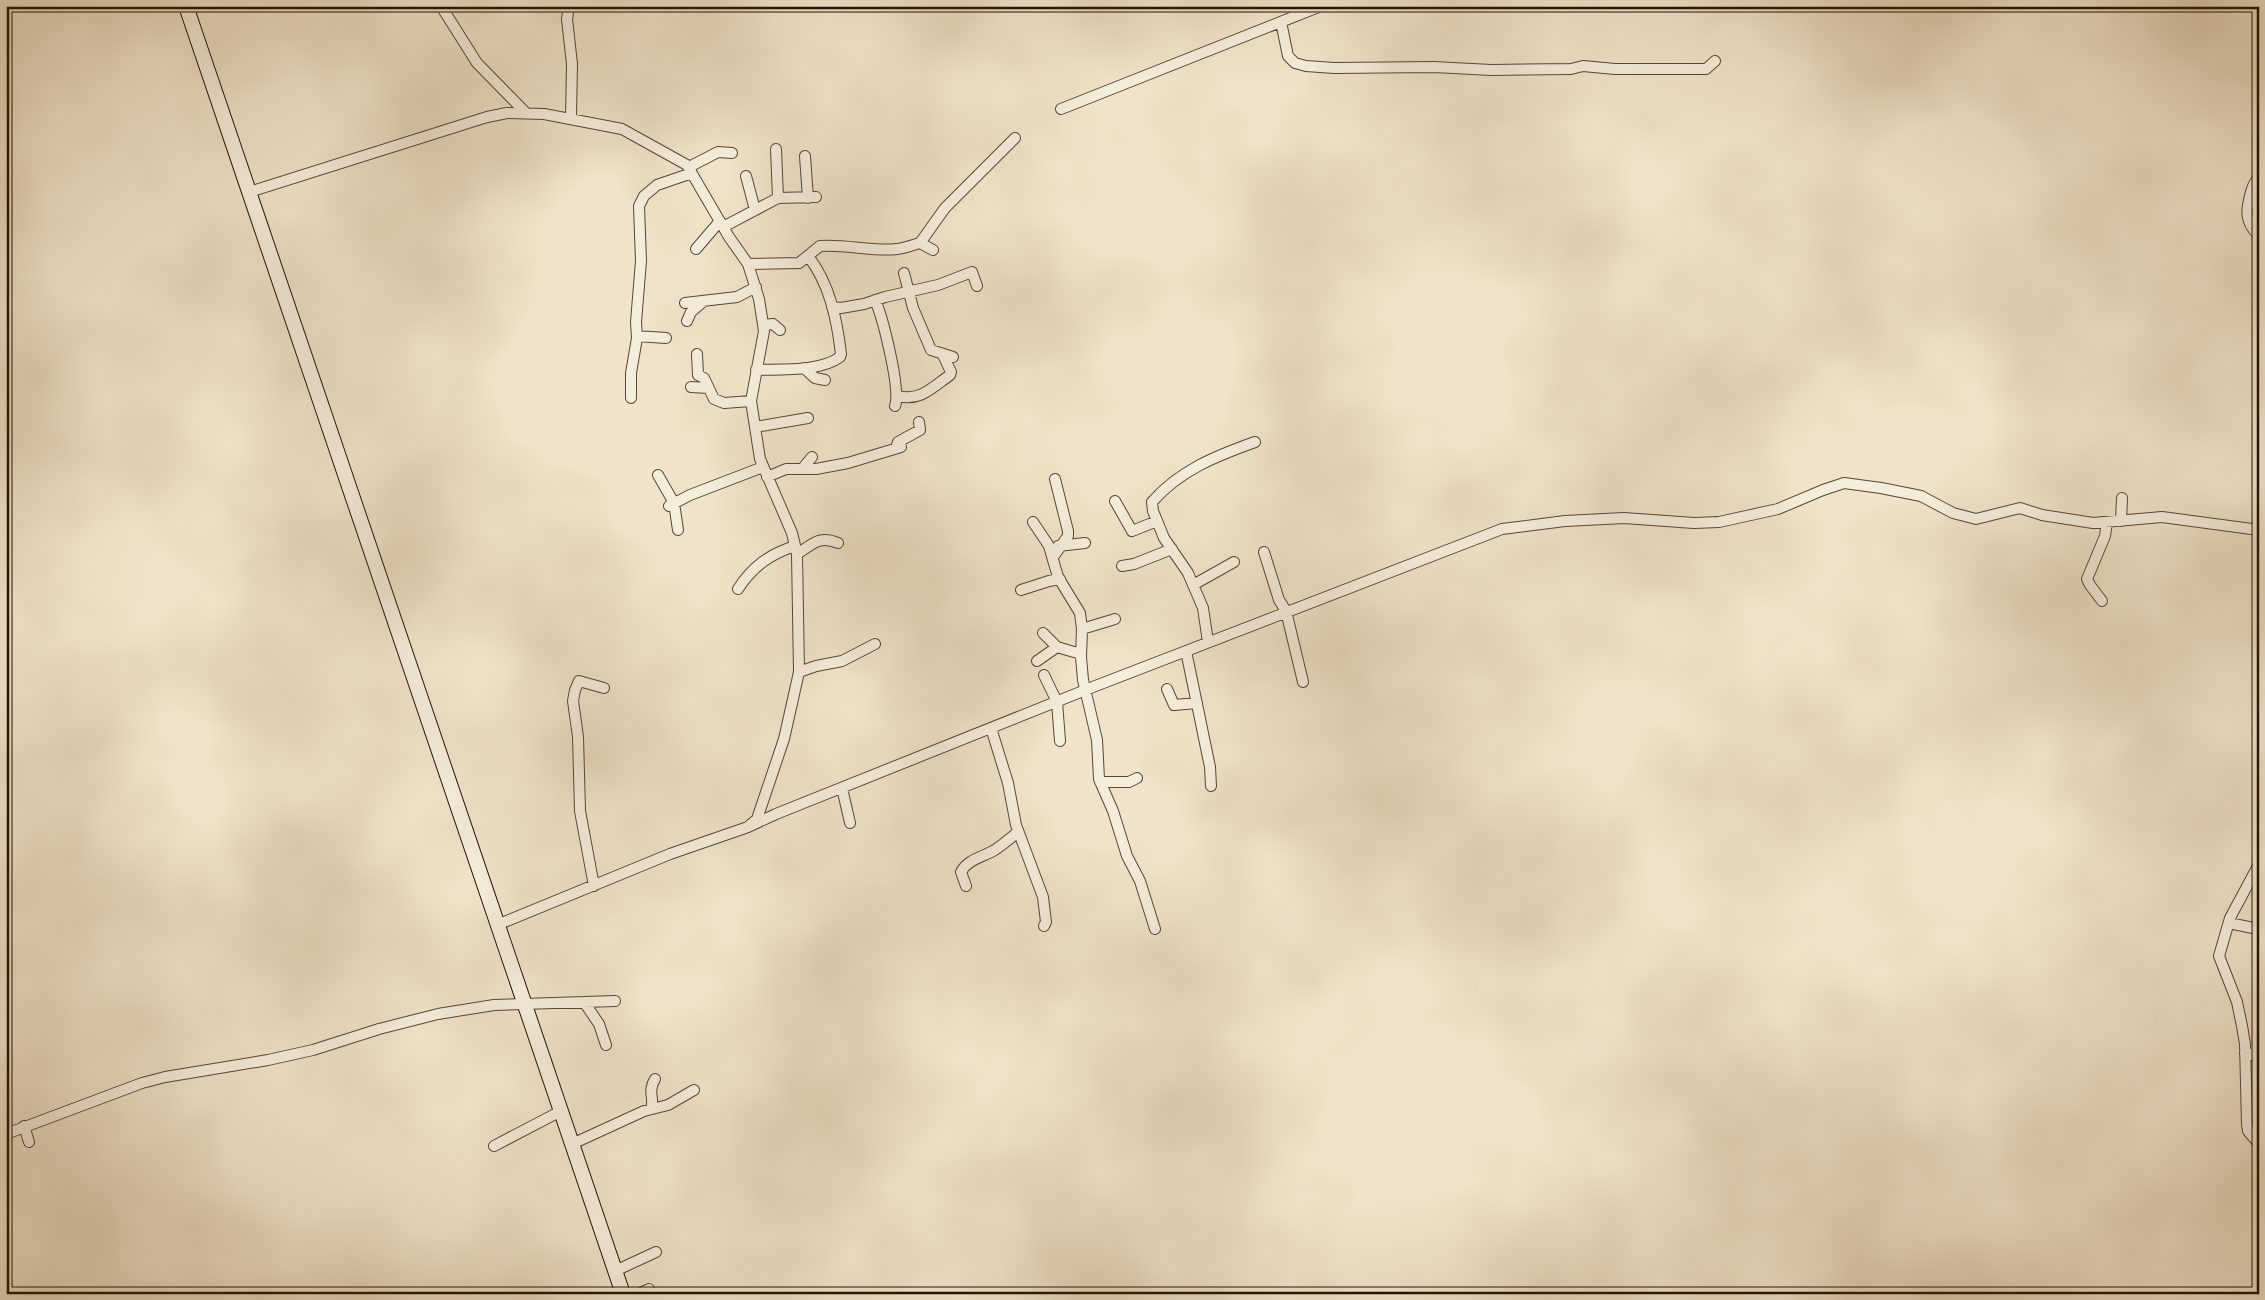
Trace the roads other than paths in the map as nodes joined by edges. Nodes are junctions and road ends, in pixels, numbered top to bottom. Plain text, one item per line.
1 (186, 6) edge
2 (441, 6) edge
3 (569, 6) edge
4 (1321, 6) edge
5 (1282, 22) junction
6 (1715, 61) dead end
7 (1061, 109) dead end
8 (525, 112) junction
9 (571, 117) junction
10 (1015, 138) dead end
11 (776, 149) dead end
12 (732, 153) dead end
13 (804, 156) dead end
14 (690, 170) junction
15 (746, 176) dead end
16 (2259, 178) edge
17 (249, 192) junction
18 (778, 198) junction
19 (755, 210) junction
20 (722, 224) junction
21 (2259, 236) edge
22 (920, 243) junction
23 (696, 249) dead end
24 (933, 250) dead end
25 (808, 256) junction
26 (748, 264) junction
27 (904, 273) dead end
28 (977, 286) dead end
29 (756, 288) junction
30 (909, 292) junction
31 (705, 300) junction
32 (875, 300) junction
33 (685, 303) dead end
34 (832, 307) junction
35 (686, 321) dead end
36 (763, 324) junction
37 (780, 330) dead end
38 (637, 336) junction
39 (666, 338) dead end
40 (697, 354) dead end
41 (804, 368) junction
42 (756, 370) junction
43 (824, 380) dead end
44 (690, 387) dead end
45 (708, 388) junction
46 (631, 398) dead end
47 (751, 401) junction
48 (808, 418) dead end
49 (919, 422) dead end
50 (755, 426) junction
51 (1255, 442) dead end
52 (812, 457) dead end
53 (802, 469) junction
54 (765, 472) junction
55 (658, 475) dead end
56 (1055, 479) dead end
57 (2122, 498) dead end
58 (1115, 501) dead end
59 (672, 504) junction
60 (1157, 521) junction
61 (2121, 521) junction
62 (1033, 522) dead end
63 (2107, 522) junction
64 (678, 530) dead end
65 (2259, 530) edge
66 (838, 542) dead end
67 (1085, 544) dead end
68 (1062, 545) junction
69 (1049, 546) junction
70 (1172, 549) junction
71 (796, 550) junction
72 (1264, 552) dead end
73 (1054, 557) junction
74 (1234, 562) dead end
75 (1122, 566) dead end
76 (1060, 579) junction
77 (1193, 585) junction
78 (738, 589) dead end
79 (1021, 590) dead end
80 (2102, 601) dead end
81 (1286, 611) junction
82 (1116, 620) dead end
83 (1082, 629) junction
84 (1043, 633) dead end
85 (1208, 642) junction
86 (875, 644) dead end
87 (1057, 647) junction
88 (1186, 650) junction
89 (1081, 654) junction
90 (1037, 661) dead end
91 (799, 672) junction
92 (1044, 675) dead end
93 (1303, 682) dead end
94 (604, 688) dead end
95 (1167, 689) dead end
96 (1086, 690) junction
97 (1057, 702) junction
98 (1197, 703) junction
99 (991, 728) junction
100 (1060, 741) dead end
101 (1137, 778) dead end
102 (1100, 782) junction
103 (1211, 786) dead end
104 (842, 788) junction
105 (850, 823) dead end
106 (748, 827) junction
107 (1018, 832) junction
108 (2259, 864) edge
109 (2256, 876) edge
110 (594, 886) junction
111 (966, 886) dead end
112 (2229, 923) junction
113 (497, 925) junction
114 (1044, 926) dead end
115 (1154, 929) dead end
116 (2258, 930) edge
117 (615, 1001) dead end
118 (584, 1002) junction
119 (524, 1004) junction
120 (606, 1045) dead end
121 (2245, 1053) junction
122 (2259, 1056) edge
123 (655, 1079) dead end
124 (694, 1090) dead end
125 (651, 1109) junction
126 (561, 1111) junction
127 (24, 1126) junction
128 (6, 1134) edge
129 (29, 1142) dead end
130 (572, 1144) junction
131 (2259, 1144) edge
132 (494, 1146) dead end
133 (656, 1252) dead end
134 (615, 1271) junction
135 (648, 1289) dead end
136 (623, 1294) edge
137 (638, 1294) edge

1 - 17 street
2 - 8 street
3 - 9 street
4 - 5 street
5 - 6 street
5 - 7 street
8 - 9 street
8 - 17 street
9 - 14 street
10 - 22 street
11 - 18 street
12 - 14 street
13 - 18 street
14 - 20 street
14 - 38 street
15 - 19 street
16 - 21 street
17 - 113 street
18 - 19 street
19 - 20 street
20 - 23 street
20 - 26 street
22 - 24 street
22 - 25 street
25 - 26 street
25 - 34 street
26 - 29 street
27 - 30 street
28 - 30 street
29 - 31 street
29 - 36 street
30 - 32 street
30 - 32 street
31 - 33 street
31 - 35 street
32 - 34 street
34 - 41 street
36 - 37 street
36 - 42 street
38 - 39 street
38 - 46 street
40 - 45 street
41 - 42 street
41 - 43 street
42 - 47 street
44 - 45 street
45 - 47 street
47 - 50 street
48 - 50 street
49 - 53 street
50 - 54 street
51 - 60 street
52 - 53 street
53 - 54 street
54 - 59 street
54 - 71 street
55 - 59 street
56 - 68 street
57 - 61 street
58 - 60 street
59 - 64 street
60 - 70 street
61 - 63 street
61 - 65 street
62 - 69 street
63 - 80 street
63 - 81 street
66 - 71 street
67 - 68 street
68 - 69 street
68 - 73 street
69 - 73 street
70 - 75 street
70 - 77 street
71 - 78 street
71 - 91 street
72 - 81 street
73 - 76 street
74 - 77 street
76 - 79 street
76 - 83 street
77 - 85 street
81 - 85 street
81 - 93 street
82 - 83 street
83 - 89 street
84 - 87 street
85 - 88 street
86 - 91 street
87 - 89 street
87 - 90 street
88 - 96 street
88 - 98 street
89 - 96 street
91 - 106 street
92 - 97 street
94 - 110 street
95 - 98 street
96 - 97 street
96 - 102 street
97 - 99 street
97 - 100 street
98 - 103 street
99 - 104 street
99 - 107 street
101 - 102 street
102 - 115 street
104 - 105 street
104 - 106 street
106 - 110 street
107 - 111 street
107 - 114 street
108 - 109 street
109 - 112 street
110 - 113 street
112 - 116 street
112 - 121 street
113 - 119 street
117 - 118 street
118 - 119 street
118 - 120 street
119 - 126 street
119 - 127 street
121 - 122 street
121 - 131 street
123 - 125 street
124 - 125 street
125 - 130 street
126 - 130 street
126 - 132 street
127 - 128 street
127 - 129 street
130 - 134 street
133 - 134 street
134 - 136 street
135 - 137 street

